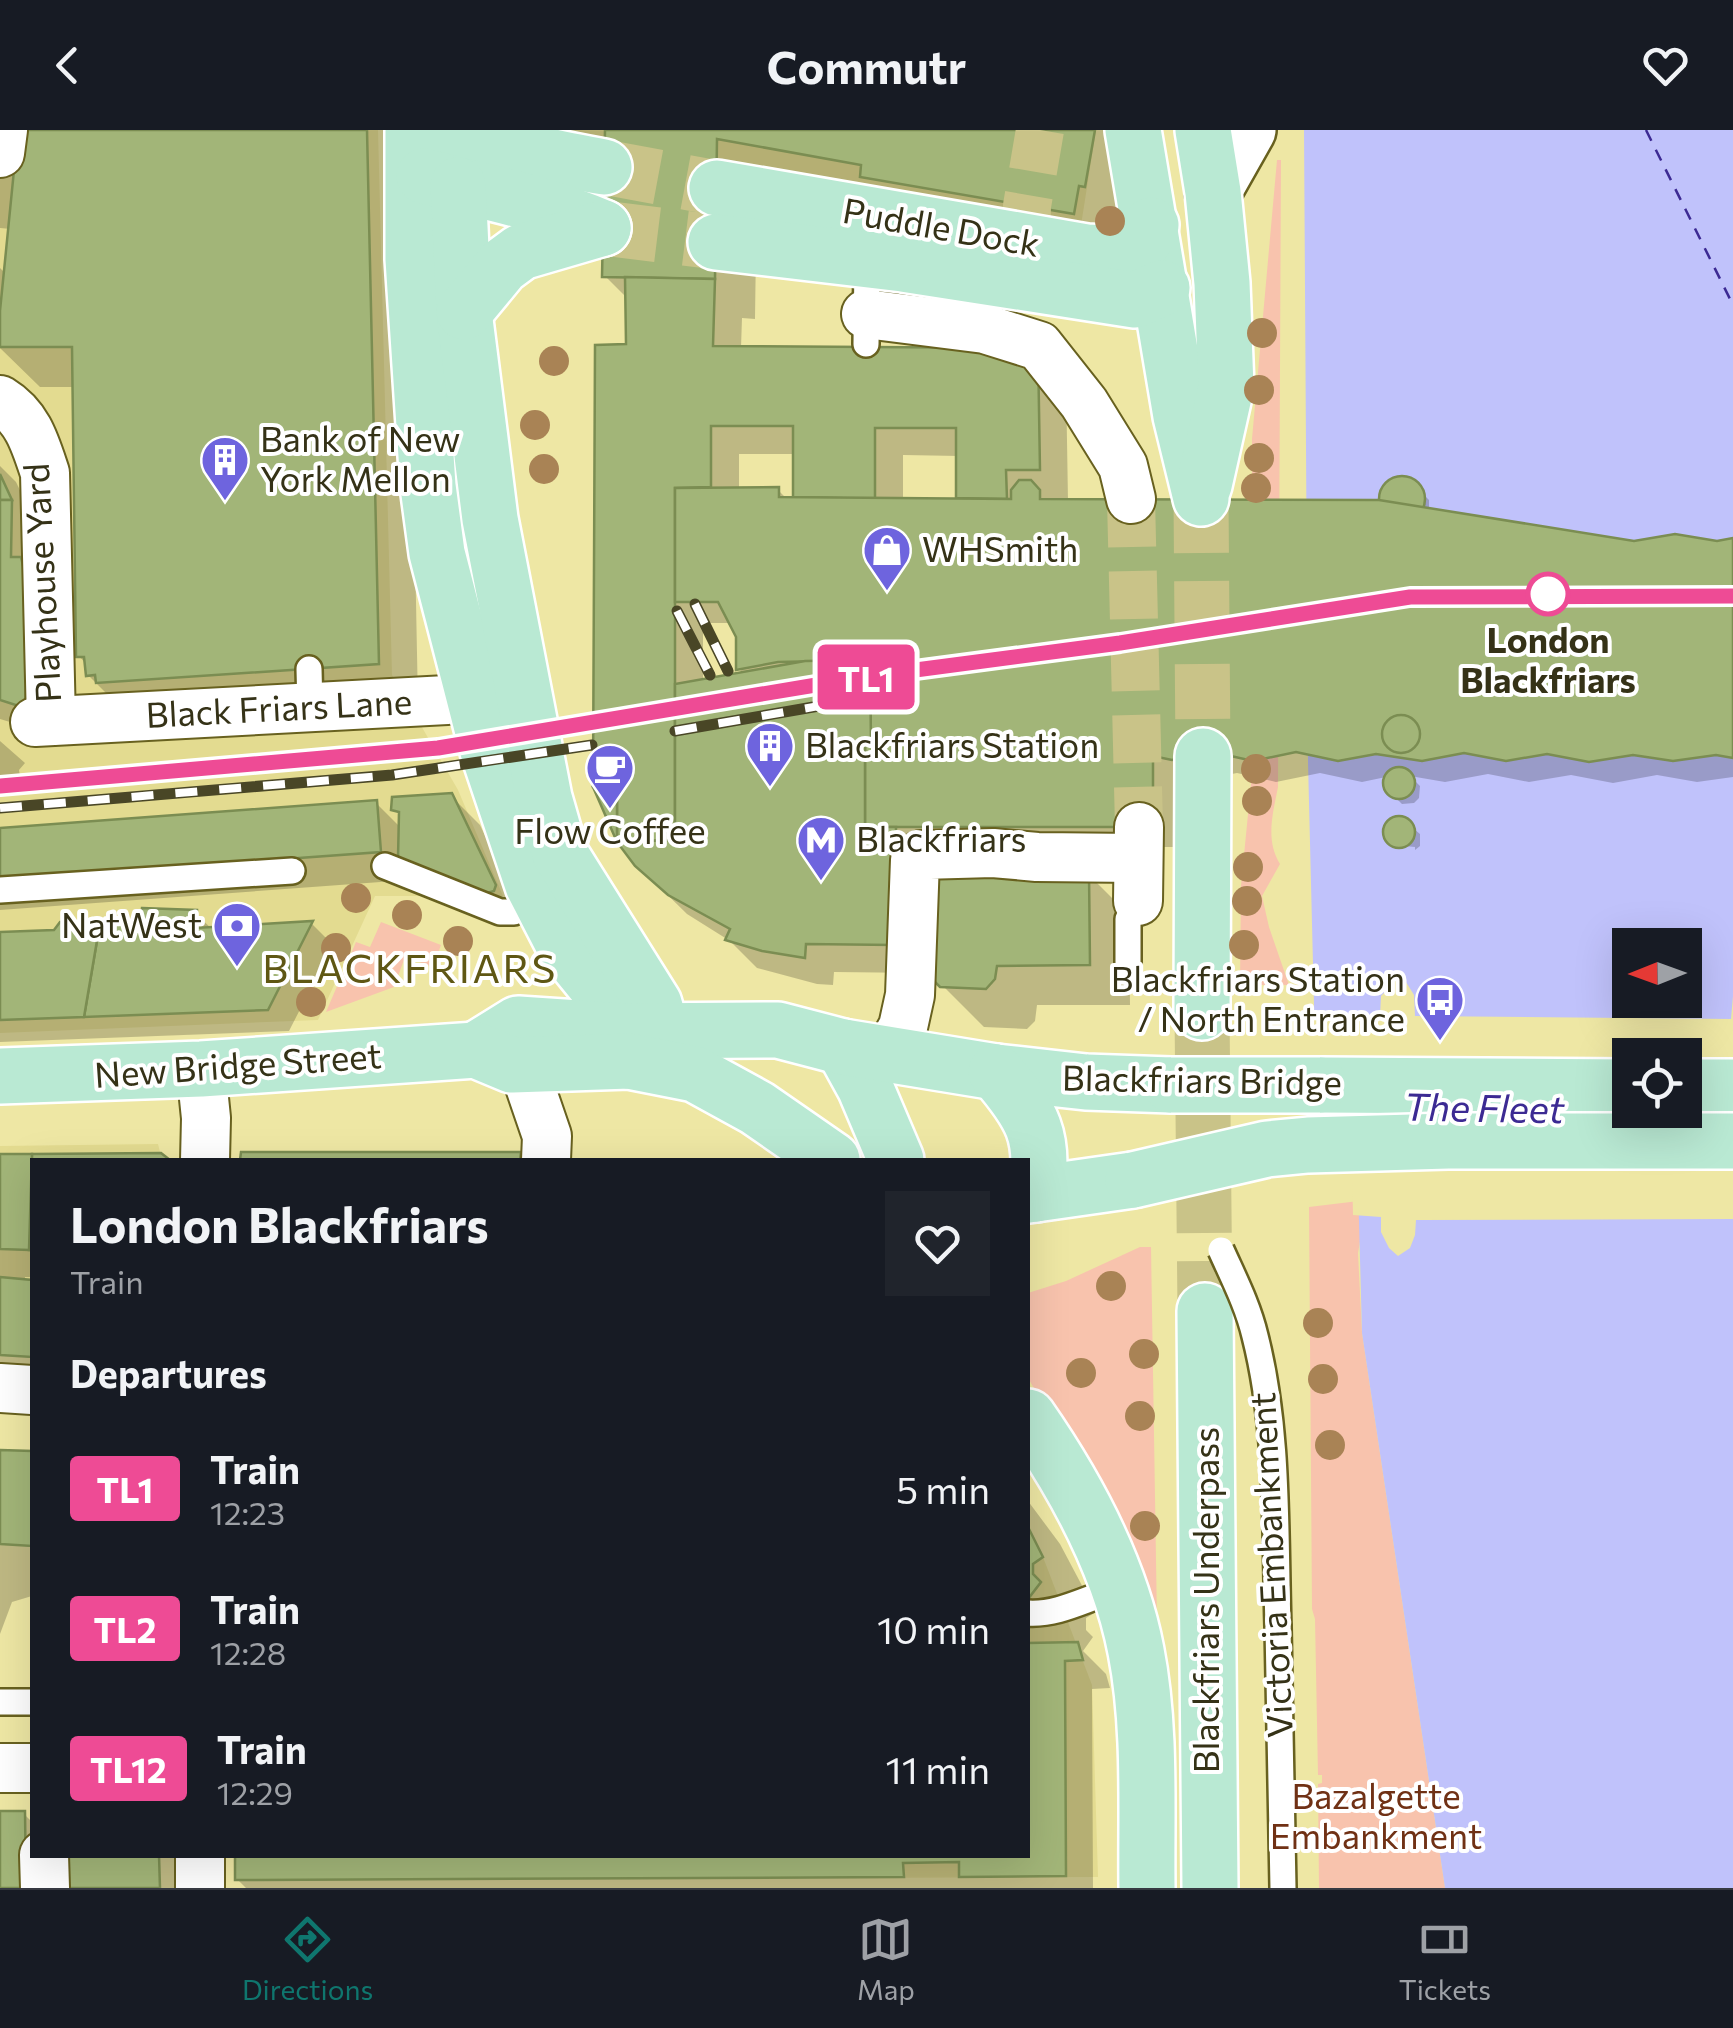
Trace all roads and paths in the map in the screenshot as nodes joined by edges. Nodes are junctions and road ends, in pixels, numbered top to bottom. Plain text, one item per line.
1 (3, 130) edge
2 (1133, 130) edge
3 (1166, 130) edge
4 (1202, 130) edge
5 (1248, 130) edge
6 (436, 148) edge
7 (0, 153) edge
8 (604, 167) tunnel mouth
9 (716, 188) tunnel mouth
10 (1213, 192) junction
11 (1151, 225) junction
12 (716, 242) tunnel mouth
13 (867, 261) junction
14 (1028, 263) junction
15 (1162, 288) junction
16 (464, 312) junction
17 (866, 329) joint
18 (0, 400) edge
19 (1131, 499) tunnel mouth
20 (498, 688) junction
21 (23, 720) edge
22 (1203, 756) tunnel mouth
23 (1138, 862) joint
24 (385, 866) dead end
25 (292, 871) dead end
26 (555, 888) junction
27 (0, 890) edge
28 (1128, 968) dead end
29 (1202, 1012) tunnel mouth
30 (778, 1030) joint
31 (866, 1051) junction
32 (659, 1054) junction
33 (499, 1058) junction
34 (201, 1069) junction
35 (996, 1072) junction
36 (0, 1076) edge
37 (1612, 1087) edge
38 (1702, 1087) edge
39 (1733, 1087) edge
40 (1733, 1141) edge
41 (205, 1158) edge
42 (546, 1158) edge
43 (829, 1158) edge
44 (895, 1158) edge
45 (1032, 1194) edge
46 (1221, 1250) dead end
47 (1205, 1311) tunnel mouth
48 (0, 1388) edge
49 (30, 1390) edge
50 (1030, 1419) edge
51 (1119, 1589) junction
52 (1030, 1613) edge
53 (0, 1702) edge
54 (30, 1702) edge
55 (0, 1768) edge
56 (30, 1768) edge
57 (44, 1858) edge
58 (200, 1858) edge
59 (45, 1888) edge
60 (200, 1888) edge
61 (1147, 1888) edge
62 (1210, 1888) edge
63 (1283, 1888) edge

1 - 7 street
2 - 11 main road
3 - 15 main road
4 - 10 main road
5 - 10 street
6 - 8 main road
6 - 16 main road
6 - 16 main road
6 - 20 main road
9 - 14 main road, Puddle Dock
10 - 15 main road
11 - 14 main road, Puddle Dock
11 - 15 main road
12 - 13 main road, Puddle Dock
13 - 14 main road, Puddle Dock
13 - 17 lane, Puddle Dock
14 - 15 main road, Puddle Dock
16 - 20 main road
17 - 19 street
18 - 21 street, Playhouse Yard
20 - 21 street, Black Friars Lane
20 - 26 main road
22 - 29 main road
23 - 28 lane
23 - 31 street
24 - 26 lane
25 - 27 lane
26 - 32 main road
30 - 31 main road, Blackfriars Bridge
30 - 32 main road, New Bridge Street
31 - 35 main road, Blackfriars Bridge
31 - 44 main road
32 - 33 main road, New Bridge Street
32 - 43 main road
33 - 34 main road, New Bridge Street
33 - 42 street
34 - 36 main road, New Bridge Street
34 - 41 street
35 - 37 main road, Blackfriars Bridge, bridge
35 - 45 main road
38 - 39 main road
40 - 45 main road, Blackfriars Bridge, bridge
46 - 63 lane, Victoria Embankment, bridge
47 - 62 main road, Blackfriars Underpass
48 - 49 street
50 - 51 main road
51 - 52 lane
51 - 61 main road
53 - 54 lane
55 - 56 street
57 - 59 street
58 - 60 street

